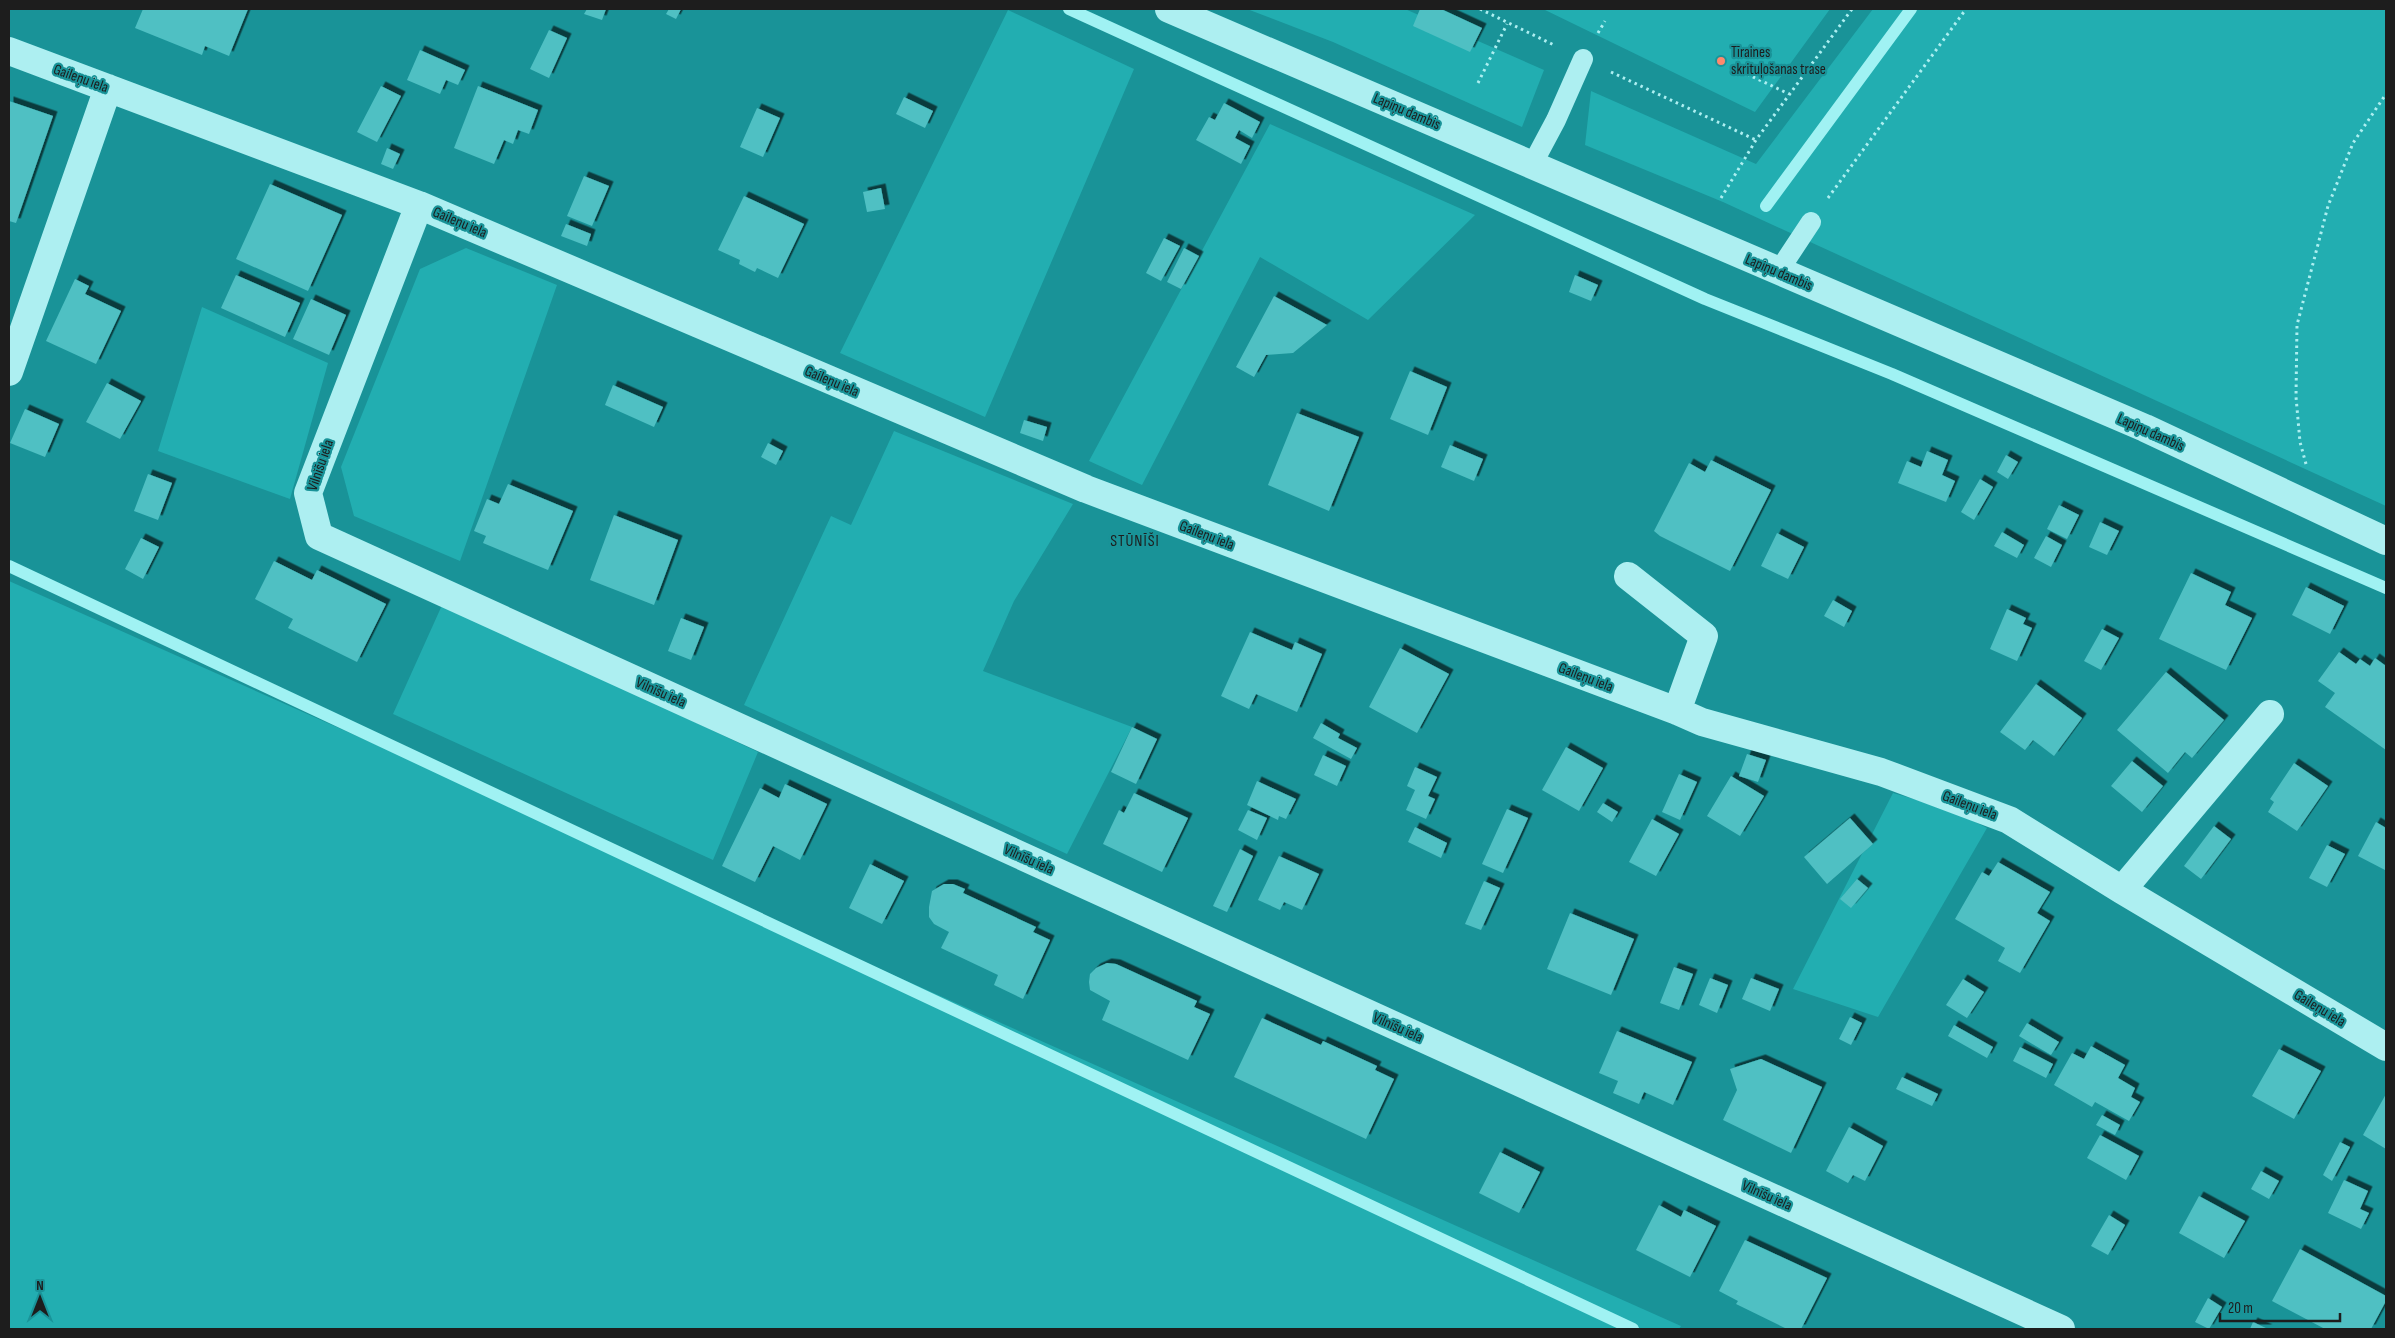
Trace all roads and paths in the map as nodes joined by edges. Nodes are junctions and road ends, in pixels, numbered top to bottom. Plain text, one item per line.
1 (1170, 9) edge
2 (1480, 9) edge
3 (1852, 9) edge
4 (1966, 9) edge
5 (1507, 24) junction
6 (9, 51) edge
7 (1583, 59) junction
8 (1747, 74) dead end
9 (1478, 83) dead end
10 (108, 88) junction
11 (1789, 94) junction
12 (2386, 94) edge
13 (1756, 140) junction
14 (1532, 165) junction
15 (1721, 198) dead end
16 (419, 205) junction
17 (1811, 222) joint
18 (1778, 272) junction
19 (9, 372) edge
20 (2318, 508) junction
21 (2386, 541) edge
22 (1628, 576) dead end
23 (1677, 711) junction
24 (2270, 714) dead end
25 (2122, 890) junction
26 (2386, 1047) edge
27 (2061, 1329) edge

1 - 14 street, Lapiņu dambis
2 - 5 path
3 - 11 path
4 - 17 path
5 - 7 path
5 - 9 path
6 - 10 street, Gaileņu iela
7 - 13 path
7 - 14 lane
8 - 11 path
10 - 16 street, Gaileņu iela
10 - 19 street
11 - 13 path
12 - 20 path
13 - 15 path
14 - 18 street, Lapiņu dambis
16 - 23 street, Gaileņu iela
16 - 27 street, Vilnīšu iela
17 - 18 lane
18 - 20 street, Lapiņu dambis
20 - 21 street, Lapiņu dambis
22 - 23 street
23 - 25 street, Gaileņu iela
24 - 25 street
25 - 26 street, Gaileņu iela

